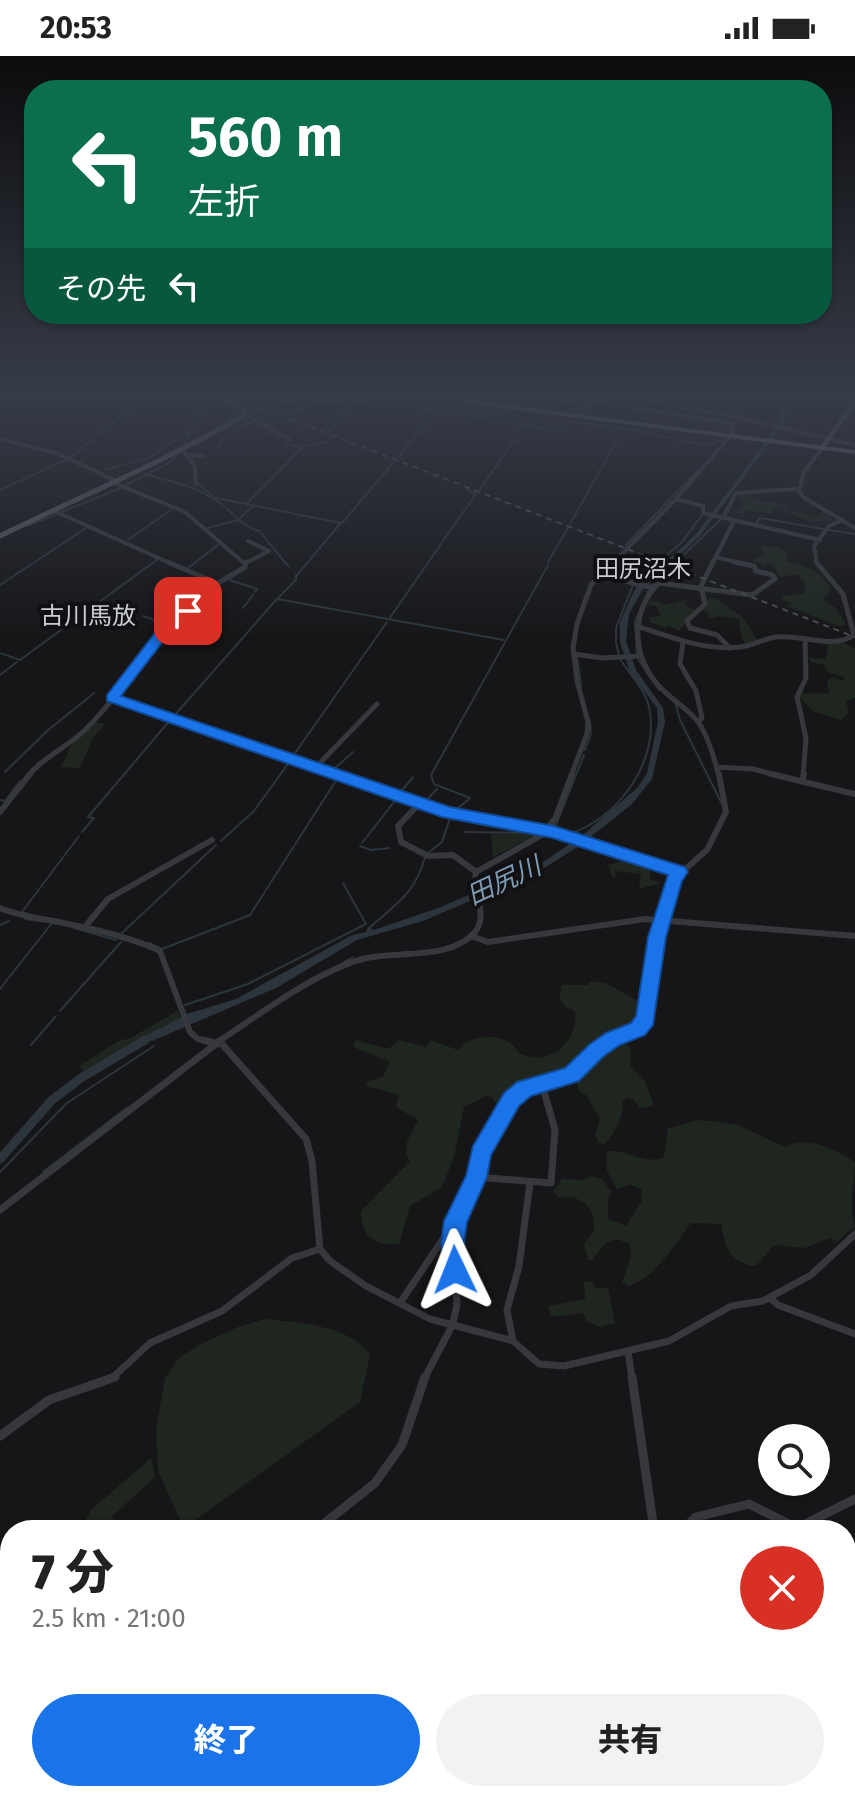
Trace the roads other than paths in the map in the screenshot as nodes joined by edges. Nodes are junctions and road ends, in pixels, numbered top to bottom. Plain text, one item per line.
1 (106, 476) edge
2 (123, 476) edge
3 (196, 476) edge
4 (695, 476) edge
5 (801, 476) edge
6 (112, 481) junction
7 (196, 484) dead end
8 (797, 489) junction
9 (676, 499) junction
10 (52, 510) junction
11 (720, 517) junction
12 (842, 520) junction
13 (734, 521) junction
14 (855, 528) edge
15 (0, 536) edge
16 (820, 540) junction
17 (248, 541) dead end
18 (715, 557) junction
19 (246, 563) junction
20 (599, 574) junction
21 (218, 584) junction
22 (701, 586) junction
23 (651, 588) junction
24 (637, 626) junction
25 (805, 639) junction
26 (683, 642) junction
27 (730, 648) junction
28 (574, 654) junction
29 (637, 657) junction
30 (112, 698) junction
31 (377, 704) dead end
32 (698, 721) junction
33 (316, 767) junction
34 (716, 767) junction
35 (803, 779) junction
36 (855, 794) edge
37 (420, 803) junction
38 (0, 812) edge
39 (547, 831) junction
40 (212, 840) dead end
41 (677, 871) junction
42 (476, 872) junction
43 (0, 908) edge
44 (662, 920) junction
45 (84, 928) junction
46 (471, 936) junction
47 (855, 936) edge
48 (220, 1044) junction
49 (542, 1084) junction
50 (476, 1177) junction
51 (530, 1183) junction
52 (0, 1210) edge
53 (454, 1228) junction
54 (855, 1234) edge
55 (320, 1249) junction
56 (770, 1298) junction
57 (400, 1303) junction
58 (452, 1326) junction
59 (855, 1334) edge
60 (513, 1341) junction
61 (628, 1351) junction
62 (0, 1436) edge
63 (855, 1499) edge
64 (328, 1520) edge
65 (653, 1520) edge
66 (693, 1520) edge
67 (781, 1520) edge
68 (813, 1520) edge

1 - 6 street
2 - 6 main road
3 - 7 street
4 - 9 street
5 - 8 street
6 - 10 main road
6 - 19 street
8 - 11 street
8 - 12 street
9 - 11 street
9 - 20 street
10 - 15 main road
10 - 21 street
11 - 13 street
12 - 14 street
12 - 16 street
13 - 16 street
13 - 18 street
16 - 25 street
17 - 19 street
18 - 22 street
18 - 22 street
19 - 21 street
20 - 23 street
20 - 28 street
21 - 30 street
22 - 23 street
22 - 27 street
23 - 24 street
24 - 26 street
24 - 29 street
25 - 27 street
25 - 35 street
26 - 27 street
26 - 32 street
28 - 29 street
28 - 39 street
29 - 32 street
30 - 33 street
30 - 38 street
31 - 33 street
32 - 34 street
33 - 37 street
34 - 35 street
34 - 41 street
35 - 36 street
37 - 39 street
37 - 42 street
39 - 41 street
39 - 42 street
40 - 45 street
41 - 44 street
42 - 46 street
43 - 45 street
44 - 46 street
44 - 47 street
44 - 49 street
45 - 48 street
46 - 48 street
48 - 52 street
48 - 55 street
49 - 50 street
49 - 51 street
50 - 51 street
50 - 53 street
51 - 60 street
53 - 57 street
53 - 58 street
54 - 56 street
55 - 57 street
55 - 62 street
56 - 59 street
56 - 61 street
57 - 58 street
58 - 60 street
58 - 64 street
60 - 61 street
61 - 65 street
63 - 68 street
66 - 67 street

